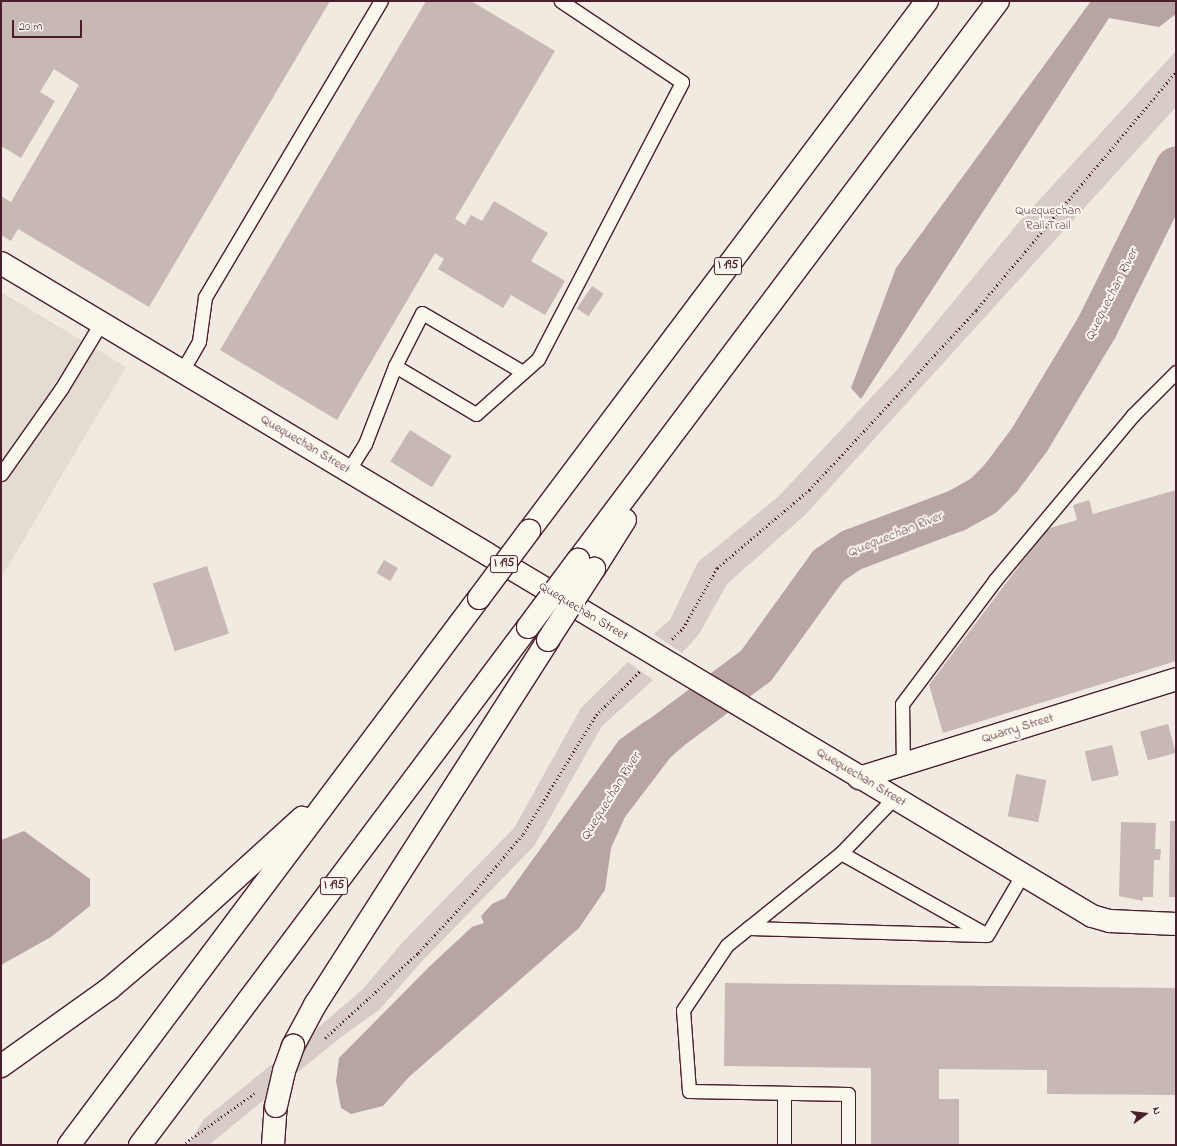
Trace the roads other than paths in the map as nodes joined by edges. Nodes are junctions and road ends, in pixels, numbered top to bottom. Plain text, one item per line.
1 (381, 1) edge
2 (561, 1) edge
3 (927, 1) edge
4 (998, 1) edge
5 (1, 264) edge
6 (101, 323) junction
7 (395, 366) junction
8 (182, 371) junction
9 (523, 372) junction
10 (1176, 372) edge
11 (348, 471) junction
12 (1, 474) edge
13 (586, 565) junction
14 (1176, 679) edge
15 (903, 766) junction
16 (860, 778) junction
17 (342, 780) junction
18 (894, 798) junction
19 (841, 854) junction
20 (1022, 875) junction
21 (1176, 924) edge
22 (748, 928) junction
23 (987, 935) junction
24 (1, 1066) edge
25 (784, 1094) junction
26 (69, 1145) edge
27 (140, 1145) edge
28 (273, 1145) edge
29 (784, 1145) edge
30 (848, 1145) edge

1 - 8 lane
2 - 9 lane
3 - 17 main road, I 195, bridge
4 - 13 main road, I 195
5 - 6 main road, Quequechan Street
6 - 8 main road, Quequechan Street
6 - 12 lane
7 - 9 lane
7 - 9 lane
7 - 11 lane
8 - 11 main road, Quequechan Street
10 - 15 lane
11 - 16 main road, Quequechan Street
13 - 27 main road, I 195, bridge
13 - 28 main road, bridge
14 - 15 main road, Quarry Street
15 - 16 main road, Quarry Street
16 - 18 main road, Quequechan Street
17 - 24 main road
17 - 26 main road, I 195
18 - 19 lane
18 - 20 main road, Quequechan Street
19 - 22 lane
19 - 23 lane
20 - 21 main road, Quequechan Street
20 - 23 lane
22 - 23 lane
22 - 25 lane
25 - 29 lane
25 - 30 lane

